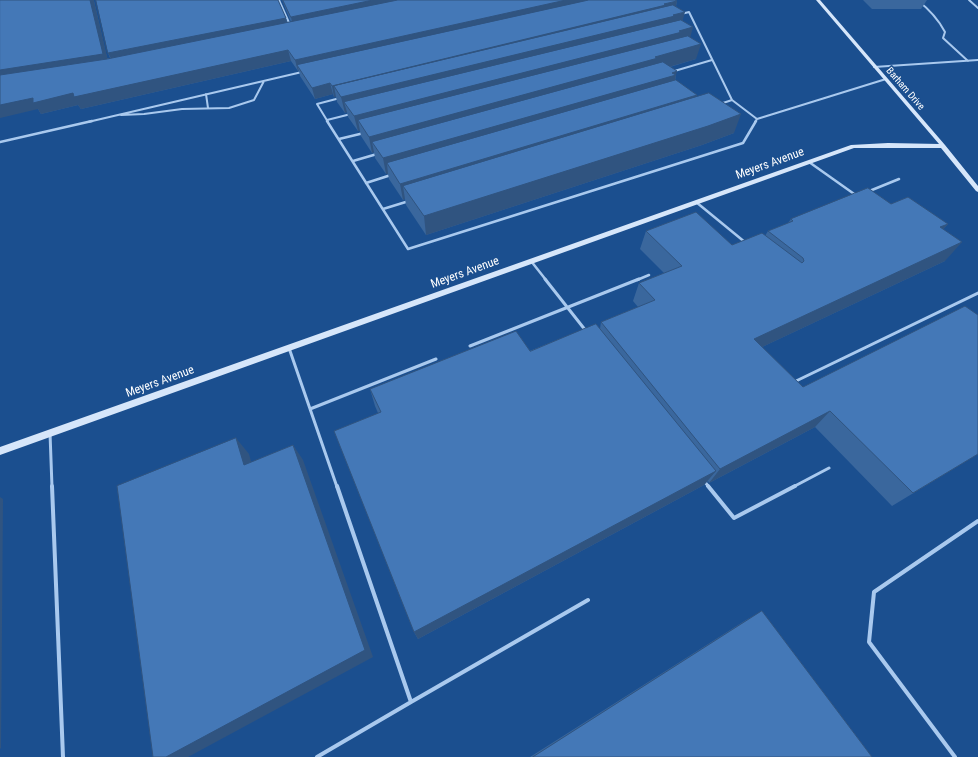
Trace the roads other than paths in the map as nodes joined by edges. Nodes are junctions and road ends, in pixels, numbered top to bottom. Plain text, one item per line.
1 (279, 0) edge
2 (818, 0) edge
3 (917, 0) edge
4 (969, 0) edge
5 (978, 8) edge
6 (681, 14) edge
7 (292, 30) edge
8 (712, 60) junction
9 (978, 60) edge
10 (968, 61) junction
11 (874, 67) junction
12 (303, 72) edge
13 (666, 73) edge
14 (886, 79) junction
15 (264, 81) junction
16 (206, 94) junction
17 (348, 97) edge
18 (732, 100) junction
19 (718, 105) edge
20 (208, 108) junction
21 (358, 113) edge
22 (113, 115) junction
23 (757, 119) junction
24 (327, 120) junction
25 (369, 131) edge
26 (339, 139) junction
27 (0, 142) edge
28 (943, 146) junction
29 (383, 153) edge
30 (353, 161) junction
31 (809, 162) junction
32 (396, 174) edge
33 (899, 179) dead end
34 (366, 183) junction
35 (978, 190) edge
36 (857, 196) junction
37 (850, 199) edge
38 (413, 200) edge
39 (696, 202) junction
40 (383, 209) junction
41 (749, 245) edge
42 (531, 261) junction
43 (649, 275) dead end
44 (978, 293) edge
45 (568, 308) junction
46 (588, 333) edge
47 (470, 346) dead end
48 (289, 348) junction
49 (436, 360) dead end
50 (793, 382) edge
51 (310, 409) junction
52 (50, 433) junction
53 (0, 451) edge
54 (829, 468) dead end
55 (700, 475) edge
56 (978, 521) edge
57 (588, 600) dead end
58 (411, 702) junction
59 (63, 757) edge
60 (317, 757) edge
61 (955, 757) edge

1 - 7 lane
2 - 11 street, Barham Drive
3 - 10 lane
4 - 5 lane
6 - 8 lane
8 - 13 lane
8 - 18 lane
9 - 10 lane
10 - 11 lane
11 - 14 street, Barham Drive
12 - 15 lane
14 - 23 lane
14 - 28 street, Barham Drive
15 - 16 lane
15 - 20 lane
16 - 20 lane
16 - 22 lane
17 - 24 lane
18 - 19 lane
18 - 23 lane
20 - 22 lane
21 - 24 lane
22 - 27 lane
23 - 40 lane
24 - 26 lane
25 - 26 lane
26 - 30 lane
28 - 31 street, Meyers Avenue
28 - 35 street, Barham Drive
29 - 30 lane
30 - 34 lane
31 - 36 lane
31 - 39 street, Meyers Avenue
32 - 34 lane
33 - 36 lane
34 - 40 lane
36 - 37 lane
38 - 40 lane
39 - 41 lane
39 - 42 street, Meyers Avenue
42 - 45 lane
42 - 48 street, Meyers Avenue
43 - 45 lane
44 - 50 lane
45 - 46 lane
45 - 47 lane
48 - 51 lane
48 - 52 street, Meyers Avenue
49 - 51 lane
51 - 58 lane
52 - 53 street, Meyers Avenue
52 - 59 lane
54 - 55 lane
56 - 61 lane
57 - 58 lane
58 - 60 lane

